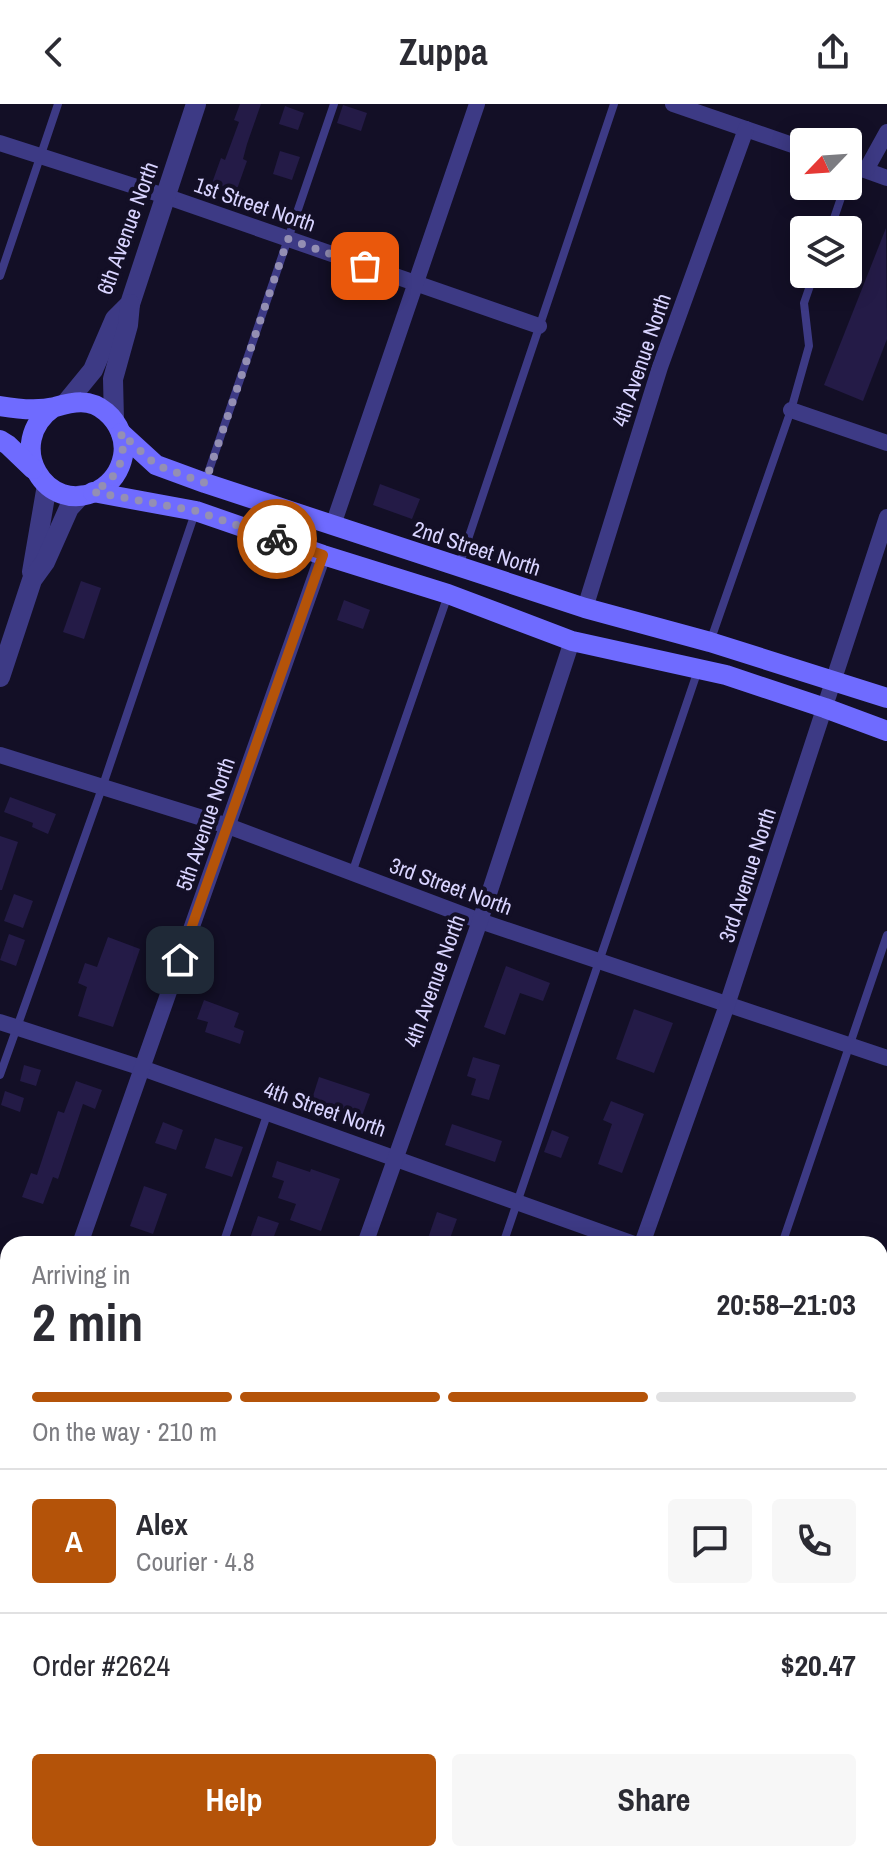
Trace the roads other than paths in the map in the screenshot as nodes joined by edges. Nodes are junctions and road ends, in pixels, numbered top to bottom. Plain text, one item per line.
1 (58, 104) edge
2 (196, 104) edge
3 (334, 104) edge
4 (477, 104) edge
5 (614, 104) edge
6 (673, 104) edge
7 (746, 129) junction
8 (887, 132) edge
9 (0, 143) edge
10 (790, 144) edge
11 (40, 156) junction
12 (862, 159) edge
13 (862, 171) edge
14 (887, 178) edge
15 (165, 196) junction
16 (288, 239) junction
17 (0, 276) edge
18 (416, 283) junction
19 (809, 288) edge
20 (130, 304) junction
21 (539, 326) junction
22 (60, 405) junction
23 (0, 406) edge
24 (791, 410) junction
25 (117, 426) junction
26 (0, 440) edge
27 (887, 443) edge
28 (43, 481) junction
29 (205, 483) junction
30 (87, 494) junction
31 (196, 511) junction
32 (887, 517) edge
33 (333, 525) junction
34 (323, 555) junction
35 (458, 568) junction
36 (32, 580) junction
37 (448, 594) junction
38 (585, 608) junction
39 (572, 641) junction
40 (710, 642) junction
41 (698, 670) junction
42 (0, 677) edge
43 (832, 679) junction
44 (887, 698) edge
45 (825, 708) junction
46 (887, 731) edge
47 (0, 755) edge
48 (102, 788) junction
49 (228, 826) junction
50 (352, 873) junction
51 (480, 921) junction
52 (887, 935) edge
53 (600, 961) junction
54 (727, 1005) junction
55 (8, 1025) edge
56 (849, 1045) junction
57 (887, 1058) edge
58 (142, 1068) junction
59 (0, 1075) edge
60 (268, 1112) junction
61 (394, 1156) junction
62 (517, 1201) junction
63 (83, 1236) edge
64 (226, 1236) edge
65 (368, 1236) edge
66 (506, 1236) edge
67 (612, 1236) edge
68 (645, 1236) edge
69 (785, 1236) edge

1 - 11 lane
2 - 15 street, 6th Avenue North
3 - 16 lane
4 - 18 street
5 - 21 lane
6 - 7 street
7 - 10 street
7 - 38 street, 4th Avenue North
8 - 12 street
9 - 11 street, 1st Street North
11 - 15 street, 1st Street North
11 - 17 lane
13 - 14 street
15 - 16 street, 1st Street North
15 - 20 street, 6th Avenue North
16 - 18 street, 1st Street North
16 - 29 lane
18 - 21 street, 1st Street North
18 - 33 street
19 - 24 lane
20 - 22 street, 6th Avenue North
20 - 25 street
21 - 35 lane
22 - 23 main road
22 - 25 main road
22 - 28 main road
24 - 27 street
24 - 40 lane
25 - 29 main road, 2nd Street North
25 - 30 main road
26 - 28 main road
28 - 30 main road
28 - 36 street
29 - 33 main road, 2nd Street North
30 - 31 main road
30 - 36 street
31 - 34 main road
31 - 48 lane
32 - 43 street, 3rd Avenue North
33 - 35 main road, 2nd Street North
34 - 37 main road
34 - 49 street, 5th Avenue North
35 - 38 main road, 2nd Street North
36 - 42 street
37 - 39 main road
37 - 50 lane
38 - 40 main road, 2nd Street North
39 - 41 main road
39 - 51 street, 4th Avenue North
40 - 43 main road, 2nd Street North
41 - 45 main road
41 - 53 lane
43 - 44 main road, 2nd Street North
43 - 45 street, 3rd Avenue North
45 - 46 main road
45 - 54 street, 3rd Avenue North
47 - 48 street, 3rd Street North
48 - 49 street, 3rd Street North
48 - 55 lane
49 - 50 street, 3rd Street North
49 - 58 street, 5th Avenue North
50 - 51 street, 3rd Street North
51 - 53 street, 3rd Street North
51 - 61 street, 4th Avenue North
52 - 56 lane
53 - 54 street, 3rd Street North
53 - 62 lane
54 - 56 street, 3rd Street North
54 - 68 street, 3rd Avenue North
55 - 58 street, 4th Street North
55 - 59 lane
56 - 57 street, 3rd Street North
56 - 69 lane
58 - 60 street, 4th Street North
58 - 63 street, 5th Avenue North
60 - 61 street, 4th Street North
60 - 64 lane
61 - 62 street, 4th Street North
61 - 65 street, 4th Avenue North
62 - 66 lane
62 - 67 street, 4th Street North

